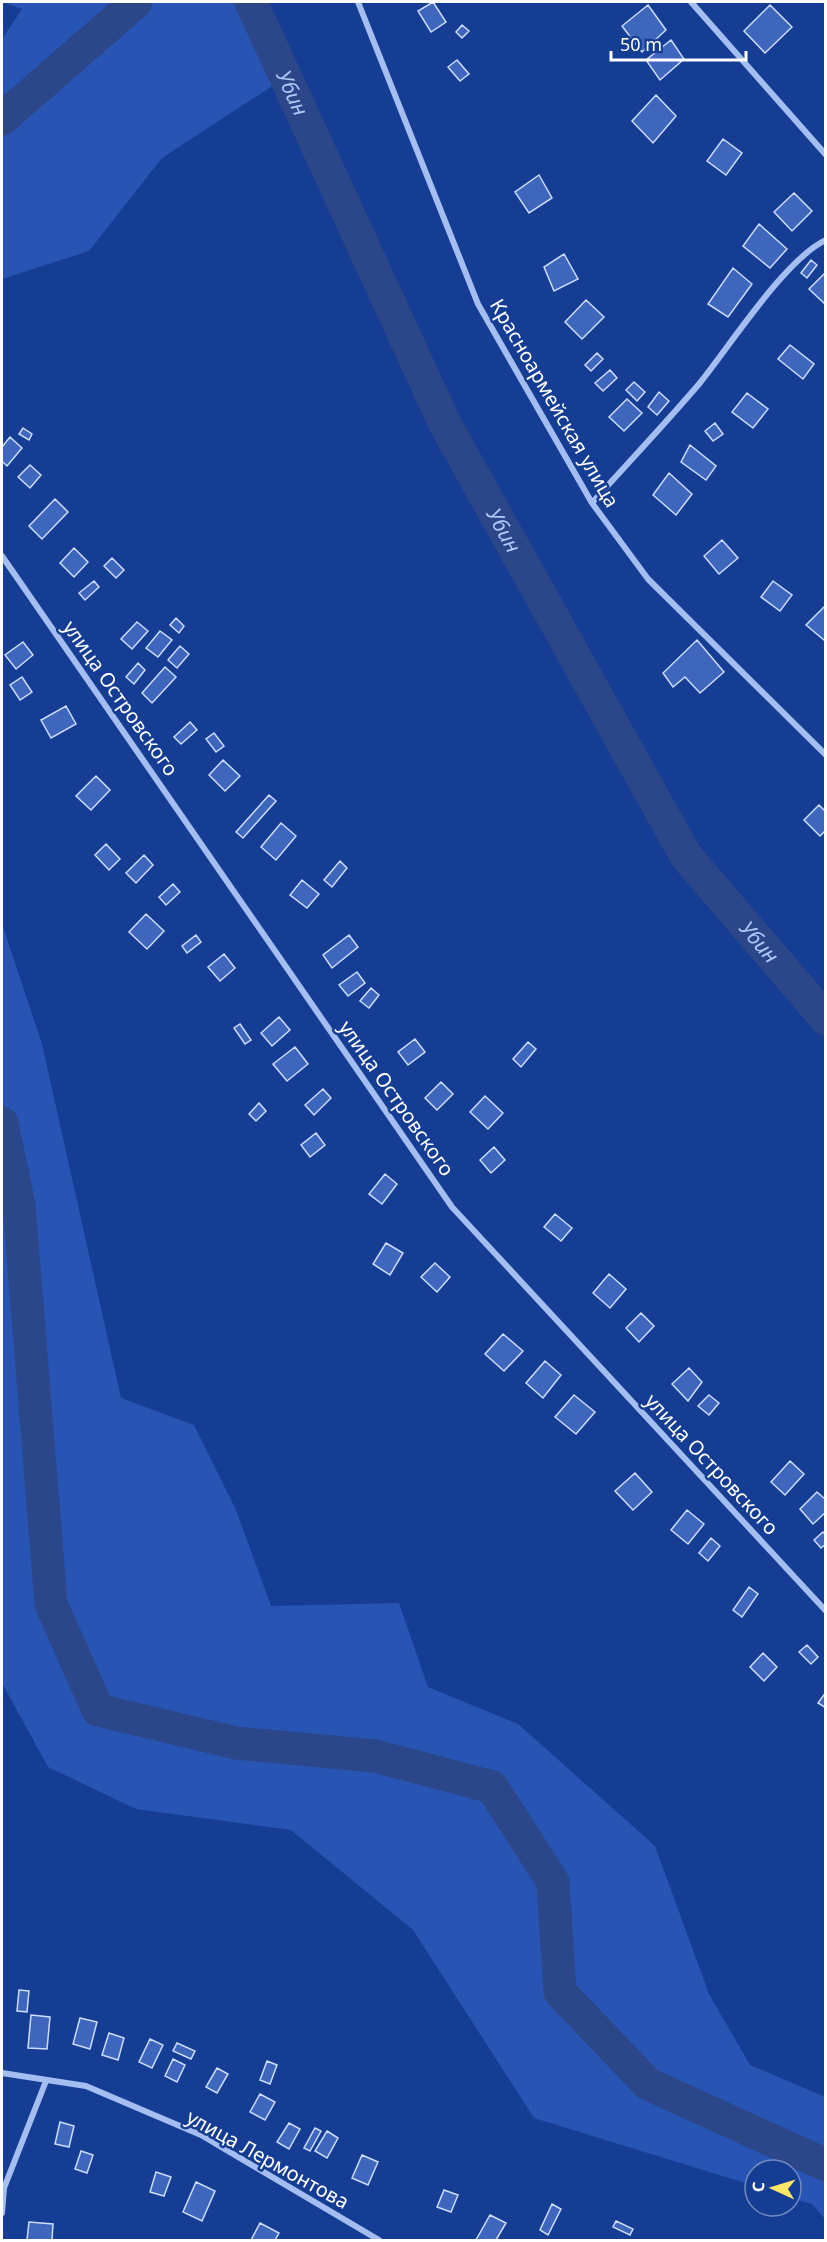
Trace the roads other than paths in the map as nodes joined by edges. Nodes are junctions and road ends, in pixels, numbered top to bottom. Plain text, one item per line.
1 (358, 2) edge
2 (691, 2) edge
3 (825, 155) edge
4 (825, 240) edge
5 (592, 504) junction
6 (2, 556) edge
7 (825, 755) edge
8 (825, 1611) edge
9 (2, 2073) edge
10 (46, 2081) junction
11 (2, 2213) edge
12 (379, 2241) edge

1 - 5 street, Красноармейская улица
2 - 3 street
4 - 5 street
5 - 7 street, Красноармейская улица
6 - 8 street, улица Островского
9 - 10 street, улица Лермонтова
10 - 11 street
10 - 12 street, улица Лермонтова

